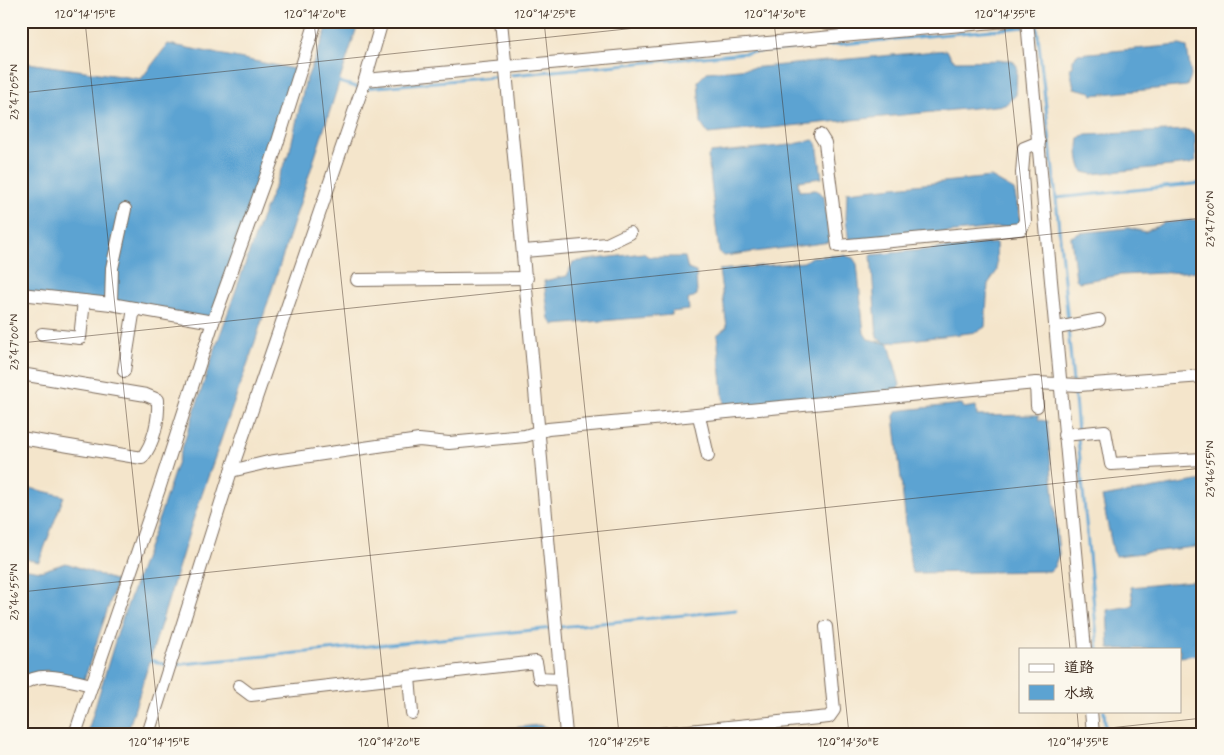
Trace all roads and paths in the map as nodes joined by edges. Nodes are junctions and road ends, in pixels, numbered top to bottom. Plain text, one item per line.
1 (316, 21) edge
2 (382, 21) edge
3 (501, 21) edge
4 (1005, 21) edge
5 (1027, 21) edge
6 (506, 68) junction
7 (364, 80) junction
8 (820, 135) dead end
9 (1039, 142) junction
10 (125, 209) dead end
11 (630, 233) dead end
12 (524, 251) junction
13 (527, 278) junction
14 (357, 280) dead end
15 (21, 294) edge
16 (84, 301) junction
17 (111, 304) junction
18 (134, 308) junction
19 (1099, 320) dead end
20 (213, 322) junction
21 (1057, 328) junction
22 (42, 334) dead end
23 (124, 371) dead end
24 (21, 374) edge
25 (1203, 376) edge
26 (1036, 383) junction
27 (1062, 384) junction
28 (1038, 406) dead end
29 (159, 415) junction
30 (699, 416) junction
31 (182, 419) junction
32 (537, 433) junction
33 (1064, 435) junction
34 (21, 438) edge
35 (708, 456) dead end
36 (1203, 459) edge
37 (231, 471) junction
38 (826, 627) dead end
39 (1085, 648) edge
40 (409, 677) junction
41 (561, 679) junction
42 (21, 685) edge
43 (92, 685) junction
44 (239, 686) dead end
45 (1091, 712) edge
46 (412, 713) dead end
47 (75, 734) edge
48 (148, 734) edge
49 (566, 734) edge
50 (659, 734) edge
51 (1093, 734) edge

1 - 20 street
2 - 7 street
3 - 6 street
4 - 6 street
5 - 9 street
6 - 7 street
6 - 12 street
7 - 37 street
8 - 9 street
9 - 21 street
10 - 17 street
11 - 12 street
12 - 13 street
13 - 14 street
13 - 32 street
15 - 16 street
16 - 17 street
16 - 22 street
17 - 18 street
18 - 20 street
18 - 23 street
19 - 21 street
20 - 31 street
21 - 27 street
24 - 29 street
25 - 27 street
26 - 27 street
26 - 28 street
26 - 30 street
27 - 33 street
29 - 31 street
29 - 34 street
30 - 32 street
30 - 35 street
31 - 43 street
32 - 37 street
32 - 41 street
33 - 36 street
33 - 39 street
37 - 48 street
38 - 50 street
40 - 41 street
40 - 44 street
40 - 46 street
41 - 49 street
42 - 43 street
43 - 47 street
45 - 51 street

